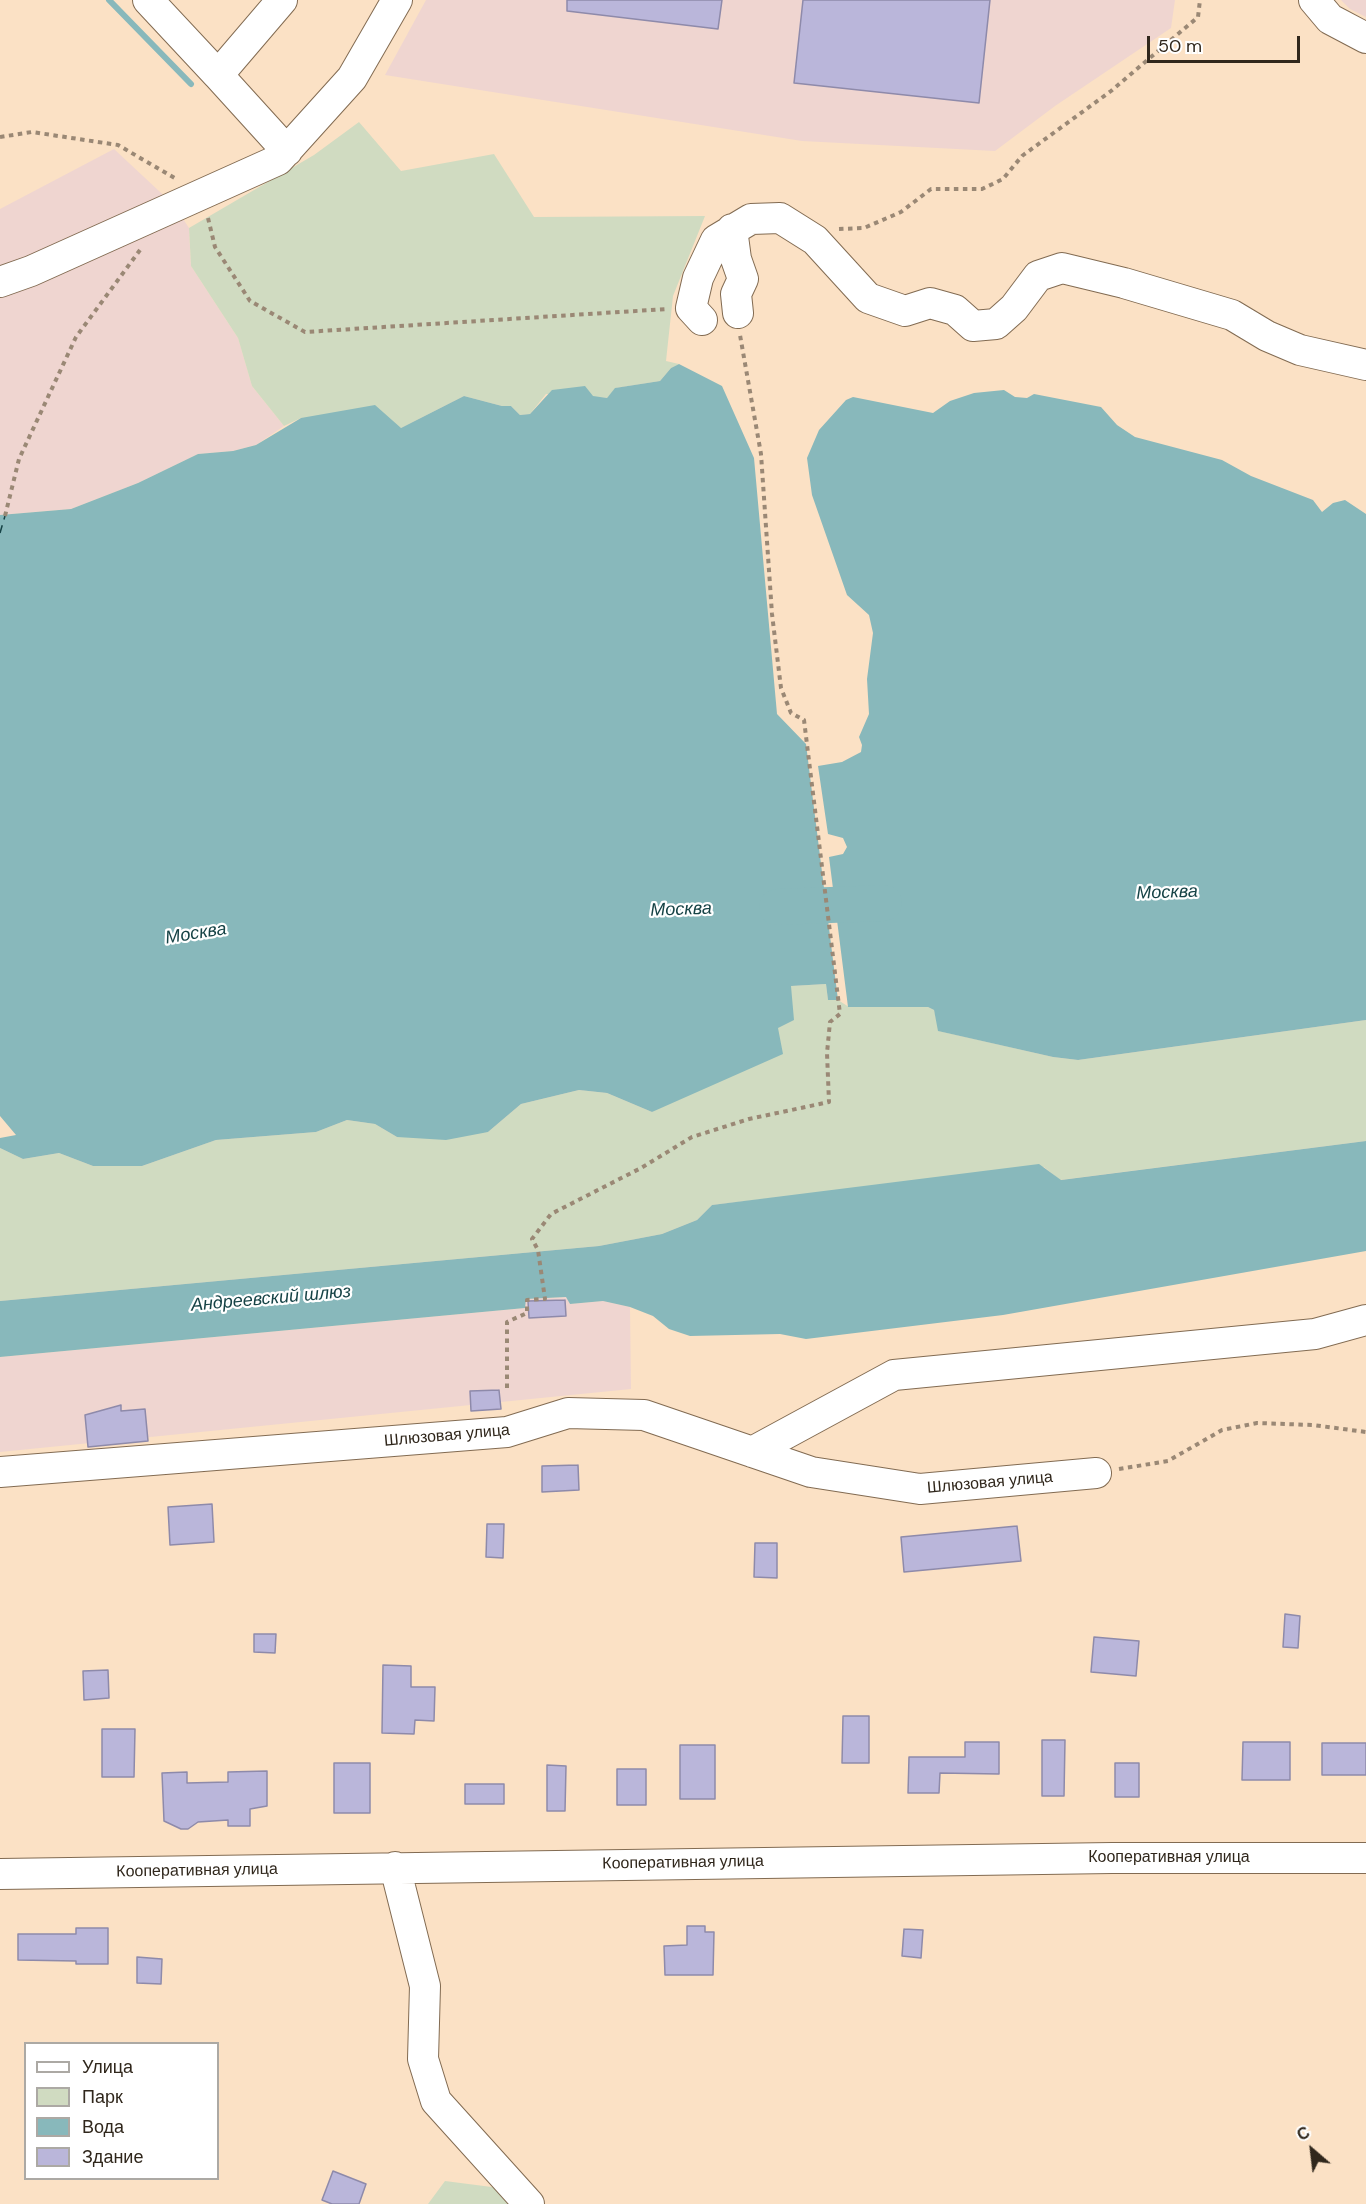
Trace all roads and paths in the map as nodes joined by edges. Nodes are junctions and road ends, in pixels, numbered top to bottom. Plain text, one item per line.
1 (148, 0) edge
2 (282, 0) edge
3 (398, 0) edge
4 (1200, 0) edge
5 (1314, 0) edge
6 (1366, 38) edge
7 (218, 75) junction
8 (0, 136) edge
9 (286, 151) junction
10 (202, 194) junction
11 (732, 229) junction
12 (815, 240) junction
13 (141, 249) dead end
14 (0, 282) edge
15 (697, 314) joint
16 (736, 325) junction
17 (741, 345) junction
18 (1366, 365) edge
19 (5, 516) dead end
20 (1366, 1320) edge
21 (507, 1388) dead end
22 (1366, 1432) edge
23 (752, 1452) junction
24 (0, 1472) edge
25 (1096, 1473) joint
26 (1366, 1858) edge
27 (395, 1867) junction
28 (0, 1874) edge
29 (529, 2204) edge

1 - 7 street
2 - 7 street
3 - 9 street
4 - 12 path
5 - 6 street
7 - 9 street
8 - 10 path
9 - 10 street
10 - 14 street
10 - 15 path
11 - 12 street
11 - 15 street
11 - 16 street
12 - 18 street
13 - 19 path
16 - 17 path
16 - 17 path
17 - 21 path
20 - 23 street
22 - 25 path
23 - 24 street, Шлюзовая улица
23 - 25 street, Шлюзовая улица
26 - 27 street, Кооперативная улица
27 - 28 street, Кооперативная улица
27 - 29 street

